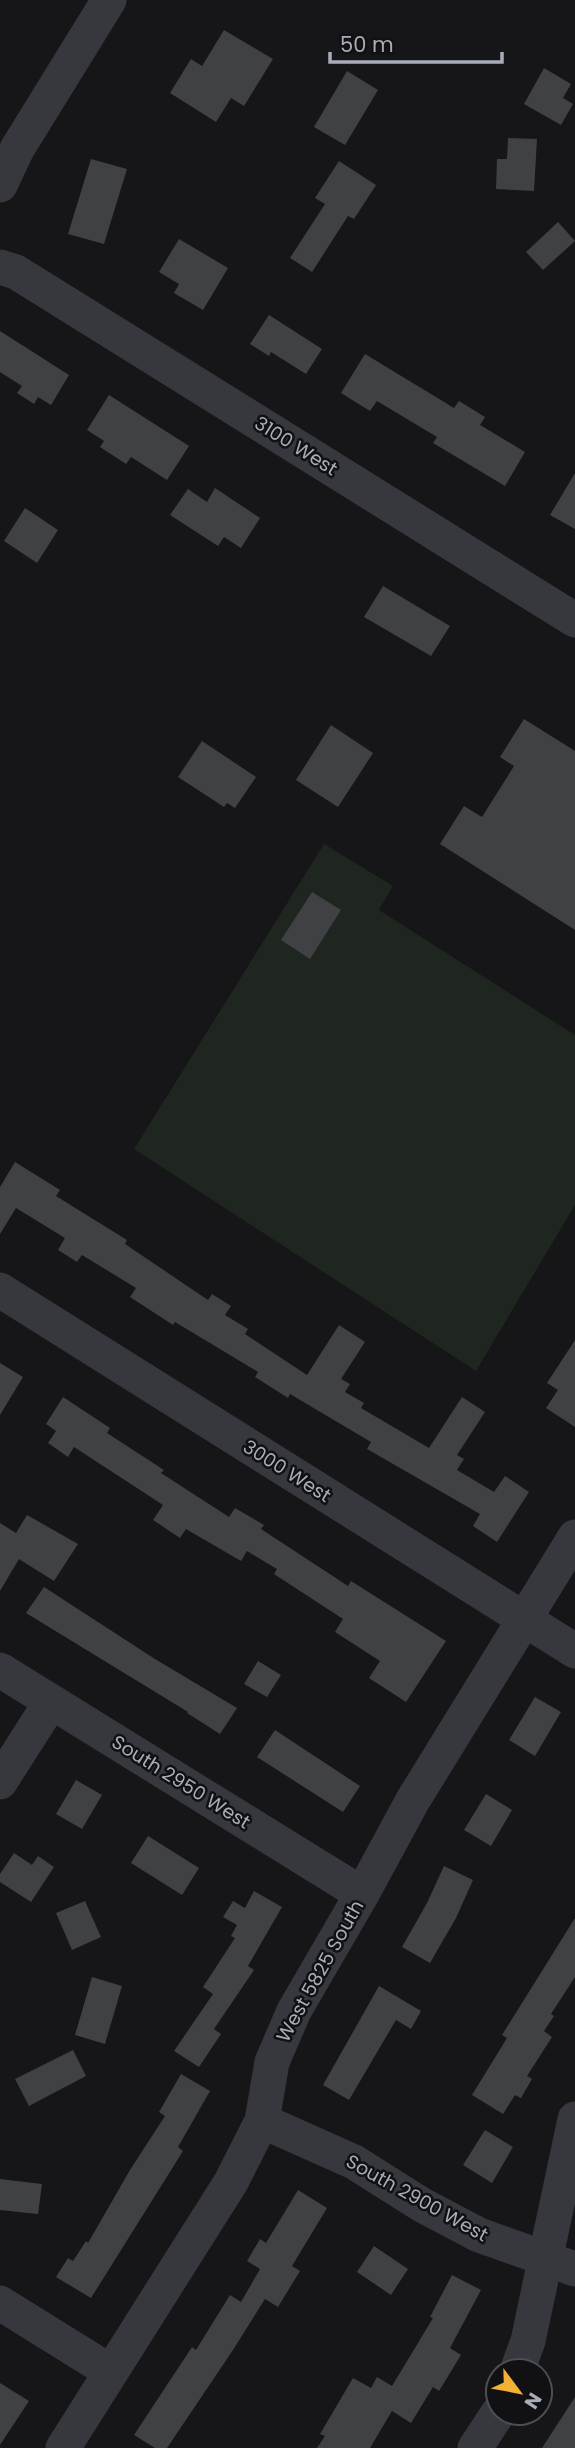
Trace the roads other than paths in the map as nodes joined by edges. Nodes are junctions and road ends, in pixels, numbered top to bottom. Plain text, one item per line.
1 (109, 0) edge
2 (8, 159) edge
3 (0, 185) edge
4 (5, 265) edge
5 (575, 620) edge
6 (0, 1290) edge
7 (575, 1537) edge
8 (524, 1619) junction
9 (575, 1651) edge
10 (0, 1670) edge
11 (51, 1702) junction
12 (0, 1782) edge
13 (362, 1895) junction
14 (575, 2119) edge
15 (262, 2121) junction
16 (560, 2264) edge
17 (0, 2303) edge
18 (522, 2357) edge
19 (111, 2372) junction
20 (489, 2427) edge
21 (63, 2448) edge
22 (475, 2448) edge

1 - 2 street
2 - 3 street
4 - 5 street, 3100 West
6 - 8 street, 3000 West
7 - 8 street, West 5825 South
8 - 9 street, 3000 West
8 - 13 street, West 5825 South
10 - 11 street, South 2950 West
11 - 12 street
11 - 13 street, South 2950 West
13 - 15 street, West 5825 South
14 - 16 street
15 - 16 street, South 2900 West
15 - 19 street, West 5825 South
16 - 18 street
17 - 19 street
19 - 21 street, West 5825 South
20 - 22 street

